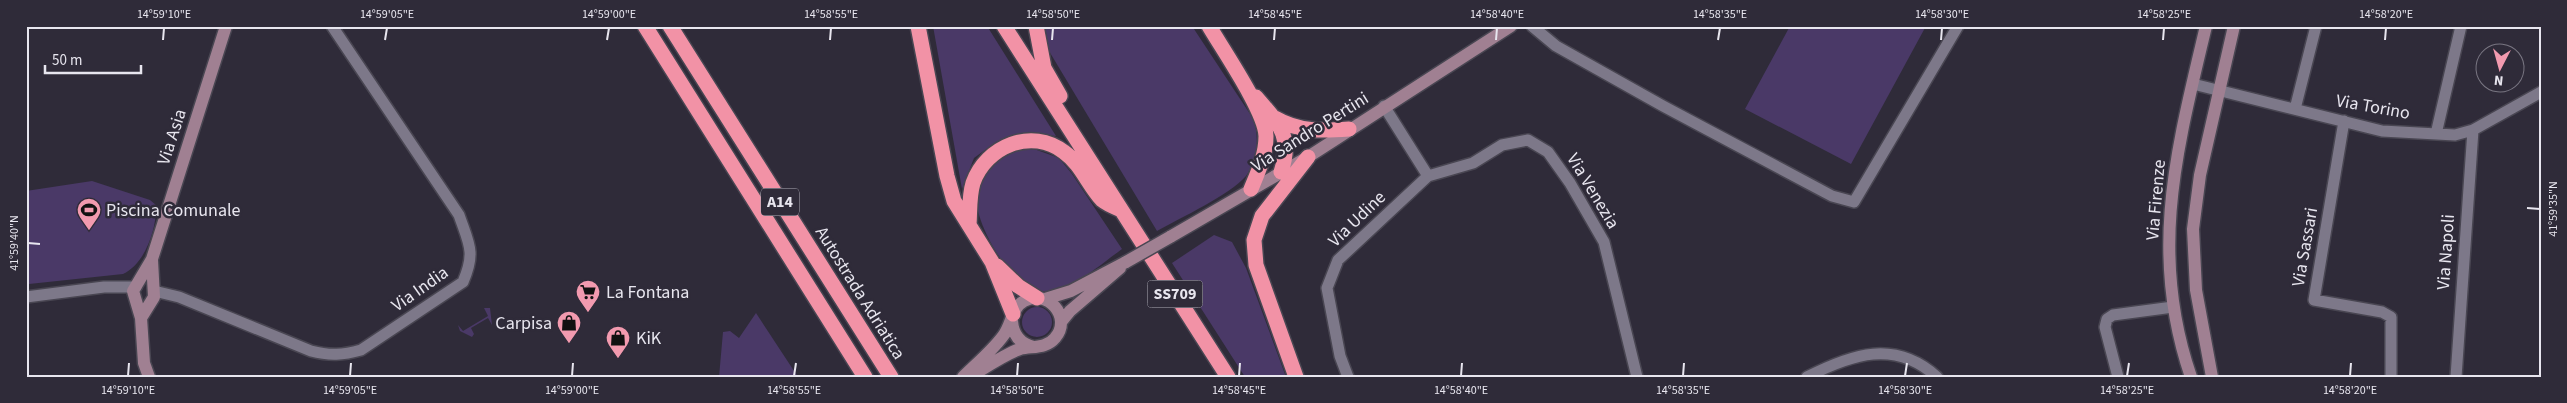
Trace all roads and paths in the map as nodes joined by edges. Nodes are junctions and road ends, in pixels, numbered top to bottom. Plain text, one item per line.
1 (226, 26) edge
2 (332, 26) edge
3 (645, 26) edge
4 (670, 26) edge
5 (918, 26) edge
6 (1004, 26) edge
7 (1036, 26) edge
8 (1209, 26) edge
9 (1511, 26) edge
10 (1532, 26) edge
11 (1958, 26) edge
12 (2206, 26) edge
13 (2234, 26) edge
14 (2316, 26) edge
15 (2461, 26) edge
16 (1244, 84) junction
17 (2192, 84) junction
18 (2220, 89) junction
19 (2541, 92) edge
20 (1384, 106) junction
21 (2296, 109) junction
22 (1275, 118) junction
23 (2344, 121) junction
24 (1349, 129) junction
25 (2473, 130) junction
26 (2436, 134) junction
27 (1308, 157) junction
28 (1090, 160) junction
29 (1282, 172) junction
30 (1428, 176) junction
31 (1251, 189) junction
32 (1122, 210) junction
33 (969, 225) junction
34 (152, 259) junction
35 (992, 262) junction
36 (1126, 262) junction
37 (135, 292) junction
38 (154, 295) junction
39 (26, 296) edge
40 (1041, 298) junction
41 (2173, 308) junction
42 (1013, 317) junction
43 (141, 318) junction
44 (1061, 322) junction
45 (1036, 347) junction
46 (149, 377) edge
47 (865, 377) edge
48 (891, 377) edge
49 (963, 377) edge
50 (970, 377) edge
51 (1228, 377) edge
52 (1296, 377) edge
53 (1348, 377) edge
54 (1637, 377) edge
55 (1807, 377) edge
56 (1937, 377) edge
57 (2118, 377) edge
58 (2191, 377) edge
59 (2212, 377) edge
60 (2391, 377) edge
61 (2456, 377) edge

1 - 34 street, Via Asia
2 - 38 street, Via India
3 - 47 highway, A14
4 - 48 highway, Autostrada Adriatica / A14
5 - 33 highway
6 - 28 highway, SS709
7 - 28 highway
8 - 16 highway
9 - 20 street, Via Sandro Pertini
10 - 11 street
12 - 17 street, Via Firenze
13 - 18 street
14 - 21 street
15 - 26 street
16 - 22 highway
16 - 31 highway
17 - 18 street, Via Torino
17 - 41 street, Via Firenze
18 - 21 street, Via Torino
18 - 59 street
19 - 25 street, Via Torino
20 - 24 street, Via Sandro Pertini
20 - 30 street
21 - 23 street, Via Torino
22 - 24 highway
22 - 29 highway
23 - 26 street, Via Torino
23 - 60 street, Via Sassari
24 - 27 street, Via Sandro Pertini
25 - 26 street, Via Torino
25 - 61 street, Via Napoli
27 - 29 street, Via Sandro Pertini
27 - 52 highway
28 - 32 highway, SS709
29 - 31 street, Via Sandro Pertini
30 - 53 street, Via Udine
30 - 54 street, Via Venezia
31 - 36 street, Via Sandro Pertini, bridge
32 - 33 highway
32 - 51 highway, SS709
33 - 35 highway
34 - 37 street, Via Asia
34 - 38 street, Via Asia
35 - 40 highway
35 - 42 highway
36 - 40 street, Via Sandro Pertini
36 - 44 street, Via Sandro Pertini
37 - 38 street
37 - 38 street
37 - 39 street
37 - 43 street
38 - 43 street
40 - 42 street, Via Sandro Pertini
40 - 44 street
41 - 57 street
41 - 58 street, Via Firenze
42 - 45 street
42 - 49 street, Via Sandro Pertini
43 - 46 street
44 - 45 street, Via Sandro Pertini
45 - 50 street, Via Sandro Pertini
55 - 56 street

